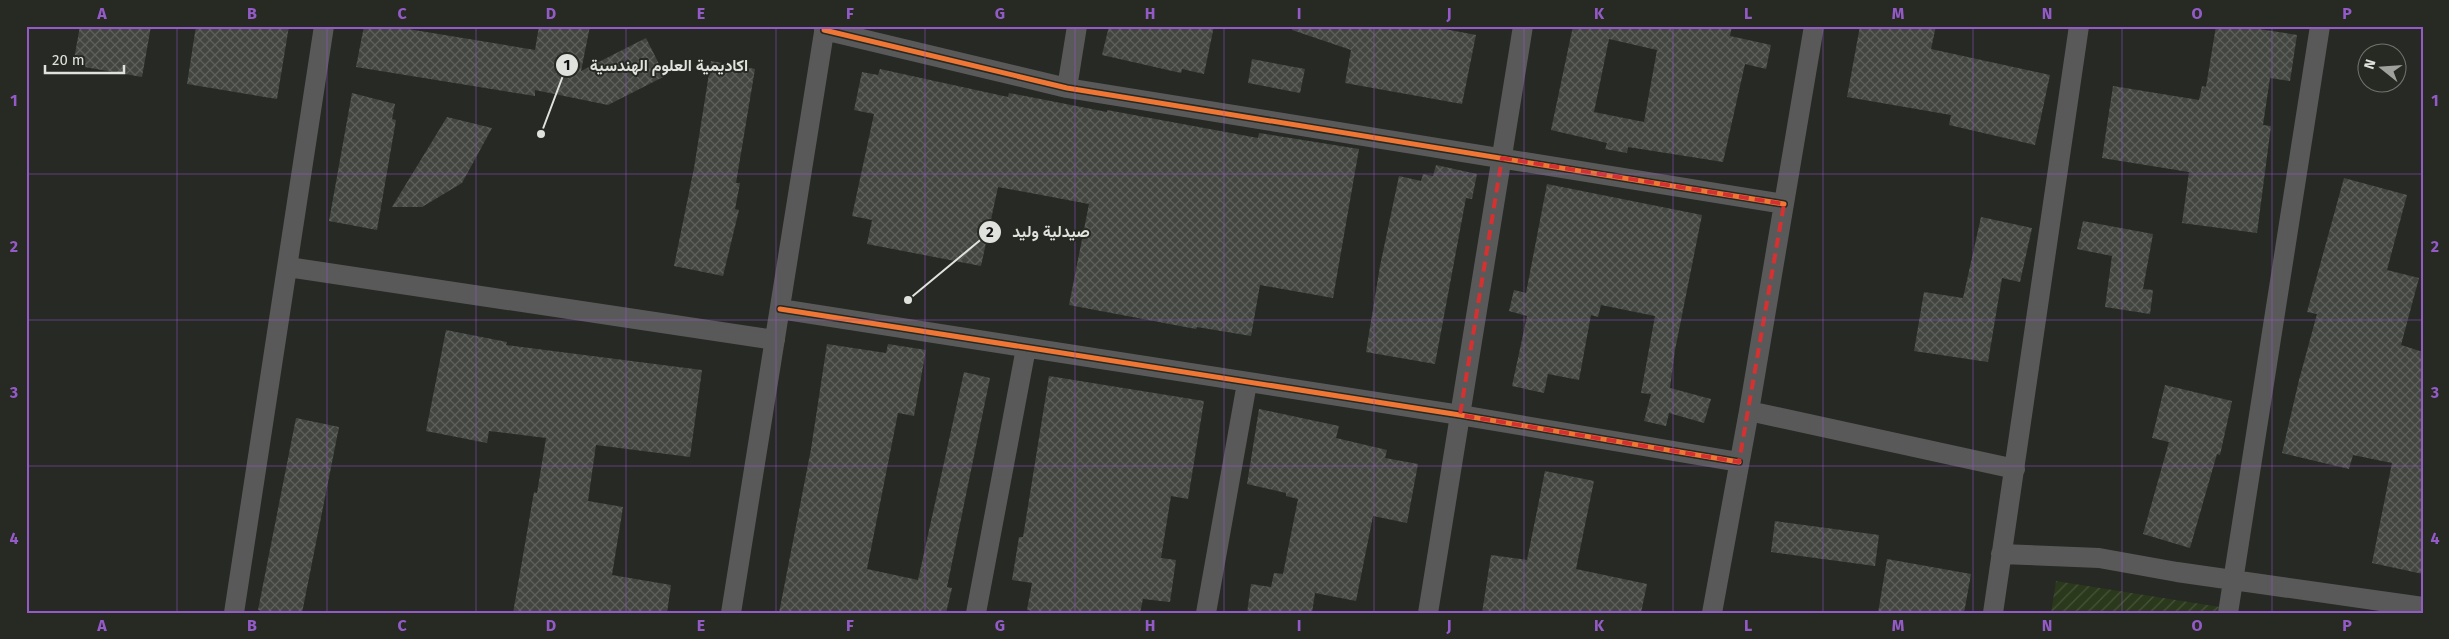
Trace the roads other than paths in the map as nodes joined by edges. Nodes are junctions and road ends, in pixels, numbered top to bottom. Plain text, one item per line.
1 (324, 26) edge
2 (1077, 26) edge
3 (1523, 26) edge
4 (1814, 26) edge
5 (2079, 26) edge
6 (2320, 26) edge
7 (825, 28) edge
8 (1067, 88) junction
9 (1502, 158) junction
10 (1784, 204) junction
11 (288, 268) junction
12 (780, 309) junction
13 (775, 340) junction
14 (1026, 348) junction
15 (1247, 383) junction
16 (1749, 411) junction
17 (1460, 415) junction
18 (1739, 462) junction
19 (2016, 469) junction
20 (2001, 554) junction
21 (2233, 580) junction
22 (2423, 606) edge
23 (234, 613) edge
24 (731, 613) edge
25 (976, 613) edge
26 (1206, 613) edge
27 (1428, 613) edge
28 (1712, 613) edge
29 (1994, 613) edge
30 (2228, 613) edge

1 - 11 street
2 - 8 street
3 - 9 street
4 - 10 street
5 - 19 street
6 - 21 street
7 - 8 street
7 - 12 street
8 - 9 street
9 - 10 street
9 - 17 street
10 - 16 street
11 - 13 street
11 - 23 street
12 - 13 street
12 - 14 street
13 - 24 street
14 - 15 street
14 - 25 street
15 - 17 street
15 - 26 street
16 - 18 street
16 - 19 street
17 - 18 street
17 - 27 street
18 - 28 street
19 - 20 street
20 - 21 street
20 - 29 street
21 - 22 street
21 - 30 street

